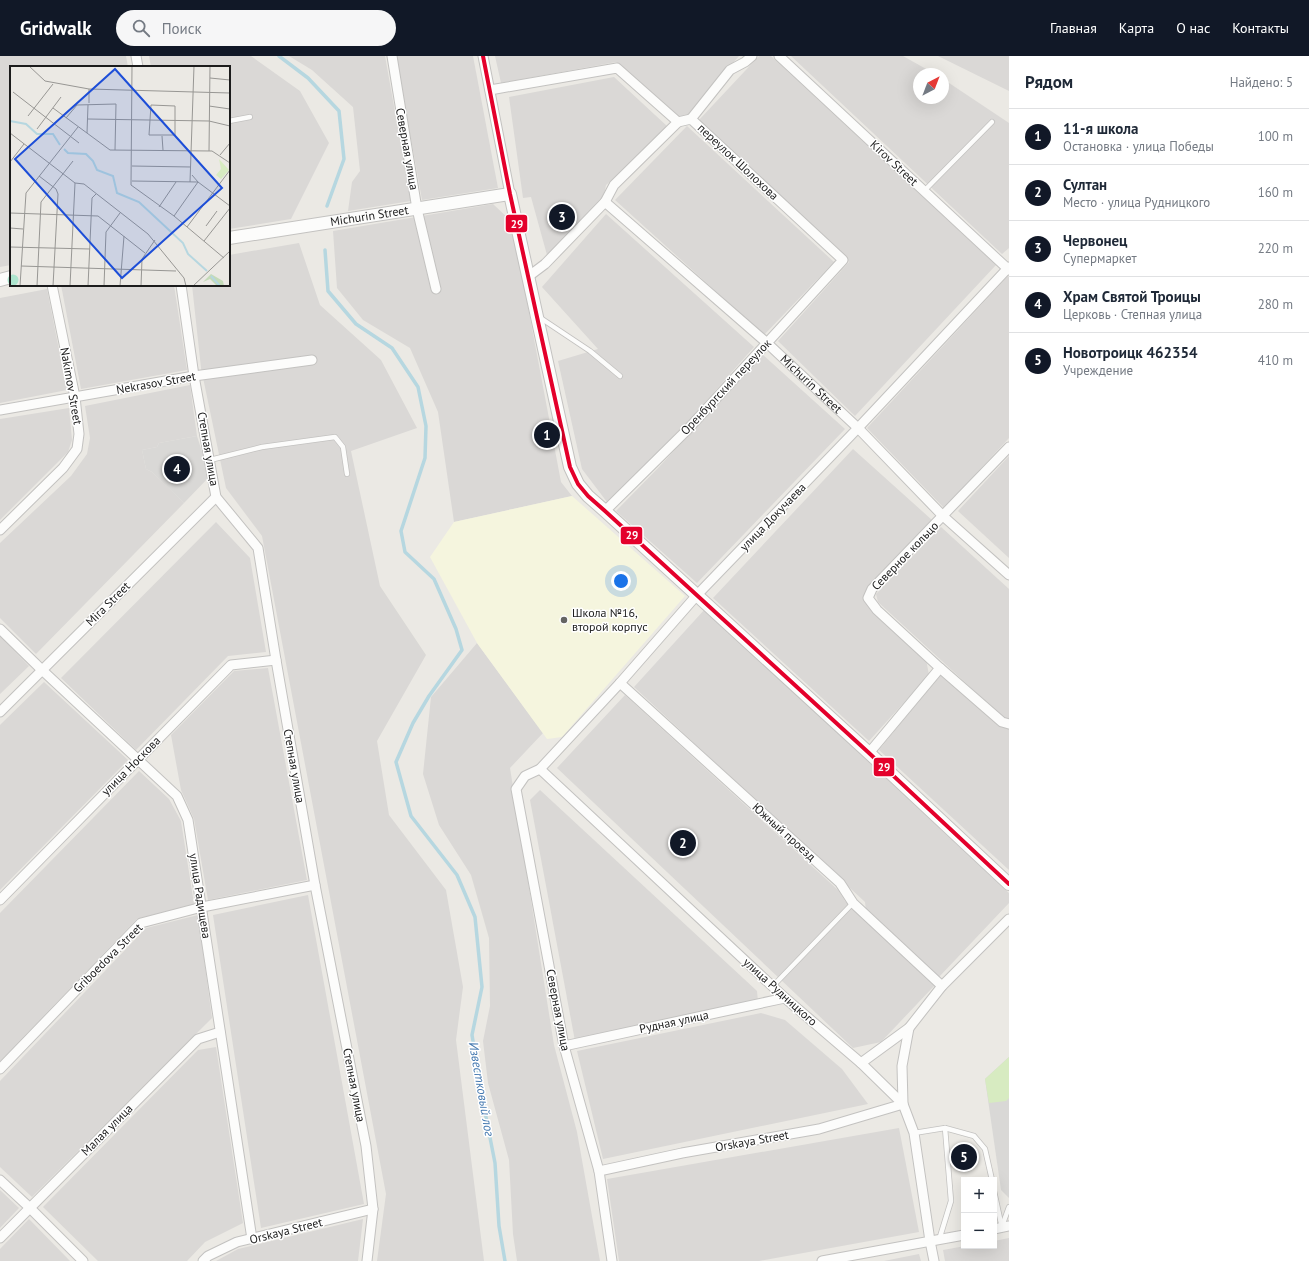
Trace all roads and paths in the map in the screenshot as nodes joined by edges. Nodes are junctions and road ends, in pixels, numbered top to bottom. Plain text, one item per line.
1 (136, 56) edge
2 (392, 56) edge
3 (483, 56) edge
4 (752, 56) edge
5 (779, 56) edge
6 (138, 66) edge
7 (490, 90) junction
8 (250, 117) dead end
9 (691, 119) junction
10 (230, 121) edge
11 (678, 122) junction
12 (992, 122) dead end
13 (924, 190) junction
14 (510, 194) junction
15 (605, 202) junction
16 (417, 209) junction
17 (230, 238) edge
18 (843, 260) joint
19 (1008, 269) edge
20 (529, 276) junction
21 (10, 277) edge
22 (0, 280) edge
23 (52, 286) edge
24 (181, 286) edge
25 (436, 289) dead end
26 (536, 314) junction
27 (767, 343) junction
28 (312, 360) dead end
29 (194, 376) junction
30 (620, 376) dead end
31 (75, 397) junction
32 (0, 410) edge
33 (858, 428) junction
34 (1009, 447) edge
35 (210, 460) junction
36 (347, 474) dead end
37 (216, 497) junction
38 (605, 511) junction
39 (943, 516) junction
40 (0, 530) edge
41 (1009, 575) edge
42 (697, 595) junction
43 (0, 629) edge
44 (276, 660) junction
45 (940, 668) junction
46 (42, 670) junction
47 (620, 683) junction
48 (0, 712) edge
49 (1009, 724) edge
50 (869, 753) junction
51 (138, 759) junction
52 (540, 769) junction
53 (1009, 884) edge
54 (315, 885) junction
55 (0, 900) edge
56 (853, 903) junction
57 (202, 907) junction
58 (1009, 919) edge
59 (772, 986) junction
60 (942, 986) junction
61 (785, 998) junction
62 (910, 1028) junction
63 (220, 1032) junction
64 (564, 1046) junction
65 (861, 1063) junction
66 (0, 1069) edge
67 (903, 1104) junction
68 (945, 1128) junction
69 (914, 1133) junction
70 (599, 1171) junction
71 (991, 1177) edge
72 (0, 1180) edge
73 (997, 1205) edge
74 (30, 1207) junction
75 (1009, 1207) edge
76 (373, 1210) junction
77 (1002, 1228) edge
78 (961, 1236) edge
79 (0, 1238) edge
80 (252, 1239) junction
81 (939, 1240) junction
82 (930, 1241) junction
83 (83, 1261) edge
84 (203, 1261) edge
85 (367, 1261) edge
86 (612, 1261) edge
87 (822, 1261) edge
88 (934, 1261) edge

1 - 6 street
2 - 16 street, Северная улица
3 - 7 street
4 - 9 street
5 - 13 street, Kirov Street
7 - 11 street
7 - 14 street
8 - 10 lane
9 - 11 street, переулок Шолохова
9 - 18 street, переулок Шолохова
11 - 15 street
12 - 13 lane
13 - 19 street, Kirov Street
14 - 16 street, Michurin Street
14 - 20 street
15 - 20 street
15 - 27 street, Michurin Street
16 - 17 street, Michurin Street
16 - 25 street, Северная улица
18 - 27 street, Оренбургский переулок
19 - 33 street, улица Докучаева
20 - 26 street
21 - 22 street
23 - 31 street, Nakimov Street
24 - 29 street, Степная улица
26 - 30 lane
26 - 38 street
27 - 33 street, Michurin Street
27 - 38 street, Оренбургский переулок
28 - 29 street, Nekrasov Street
29 - 31 street, Nekrasov Street
29 - 35 street, Степная улица
31 - 32 street, Nekrasov Street
31 - 40 street, Nakimov Street
33 - 39 street, Michurin Street
33 - 42 street, улица Докучаева
34 - 39 street, Северное кольцо
35 - 36 lane
35 - 37 street, Степная улица
37 - 44 street, Степная улица
37 - 46 street, Mira Street
38 - 42 street
39 - 41 street, Michurin Street
39 - 45 street, Северное кольцо
42 - 47 street, улица Докучаева
42 - 50 street
43 - 46 street, улица Радищева
44 - 51 street, улица Носкова
44 - 54 street, Степная улица
45 - 49 street, Северное кольцо
45 - 50 street
46 - 48 street, Mira Street
46 - 51 street, улица Радищева
47 - 52 street, улица Докучаева
47 - 56 street, Южный проезд
50 - 53 street
51 - 55 street, улица Носкова
51 - 57 street, улица Радищева
52 - 59 street, улица Рудницкого
52 - 64 street, Северная улица
54 - 57 street, Griboedova Street
54 - 76 street, Степная улица
56 - 59 lane
56 - 60 street, Южный проезд
57 - 63 street, улица Радищева
57 - 66 street, Griboedova Street
58 - 60 street
59 - 61 street, улица Рудницкого
60 - 62 street
61 - 64 street, Рудная улица
61 - 65 street, улица Рудницкого
62 - 65 street
62 - 67 street
63 - 74 street, Малая улица
63 - 80 street, улица Радищева
64 - 70 street, Северная улица
65 - 67 street, улица Рудницкого
67 - 69 street, улица Рудницкого
67 - 70 street, Orskaya Street
68 - 69 lane
68 - 71 lane
68 - 81 lane
69 - 82 street, улица Рудницкого
70 - 86 street, Северная улица
72 - 74 street
73 - 77 lane
74 - 79 street, Малая улица
74 - 83 street
75 - 77 lane
76 - 80 street, Orskaya Street
76 - 85 street, Степная улица
78 - 81 street
80 - 84 street, Orskaya Street
81 - 82 street
82 - 87 street
82 - 88 street, улица Рудницкого

